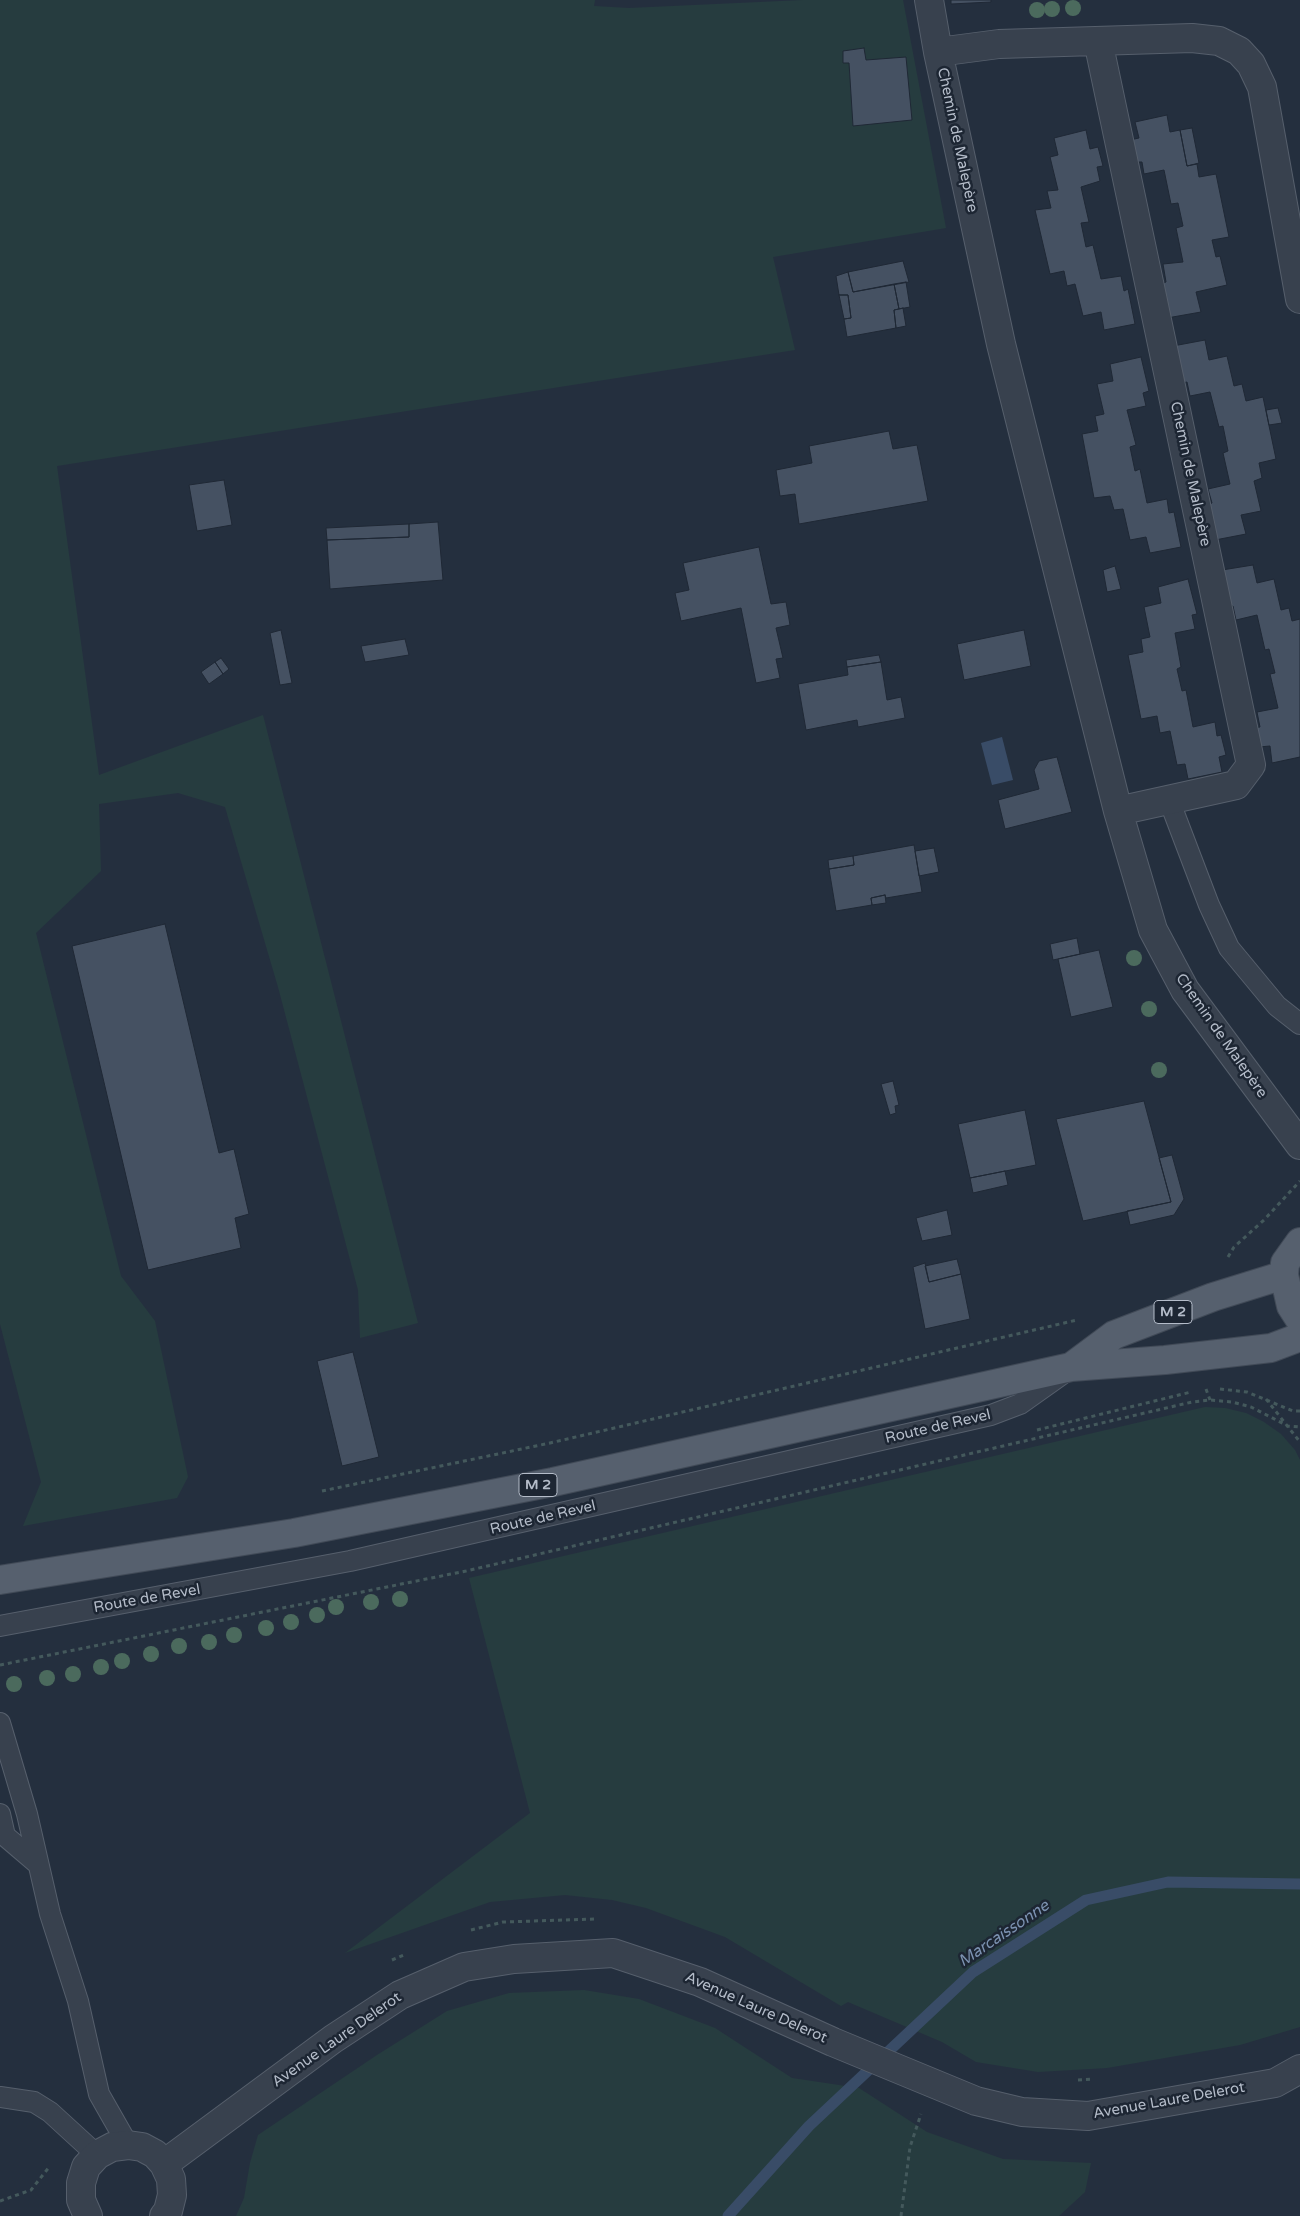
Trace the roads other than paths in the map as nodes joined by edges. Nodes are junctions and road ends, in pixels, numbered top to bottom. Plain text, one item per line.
1 (930, 0) edge
2 (1098, 41) junction
3 (938, 52) junction
4 (1300, 299) edge
5 (1169, 800) junction
6 (1118, 811) junction
7 (1300, 1024) edge
8 (1299, 1149) edge
9 (1300, 1242) edge
10 (1284, 1275) junction
11 (1300, 1320) edge
12 (1300, 1337) edge
13 (1072, 1367) junction
14 (0, 1580) edge
15 (0, 1626) edge
16 (0, 1722) edge
17 (0, 1814) edge
18 (38, 1864) junction
19 (1300, 2069) edge
20 (1288, 2086) edge
21 (0, 2097) edge
22 (128, 2145) junction
23 (97, 2155) junction
24 (164, 2164) junction
25 (64, 2216) edge
26 (88, 2216) edge
27 (164, 2216) edge

1 - 3 street, Chemin de Malepère
2 - 3 street, Chemin de Malepère
2 - 4 street, Chemin de Malepère
2 - 5 street, Chemin de Malepère
3 - 6 street, Chemin de Malepère
5 - 6 street, Chemin de Malepère
5 - 7 lane
6 - 8 street, Chemin de Malepère
9 - 10 main road
10 - 11 main road
10 - 13 main road, Route de Revel / M 2
12 - 13 main road, Route de Revel / M 2
13 - 14 main road, Route de Revel / M 2
13 - 15 lane, Route de Revel
16 - 18 lane
17 - 18 lane
18 - 22 lane
19 - 20 street, Avenue Laure Delerot
20 - 24 street, Avenue Laure Delerot
21 - 23 lane
22 - 23 street
22 - 24 street
23 - 26 street
24 - 27 street
25 - 26 street

